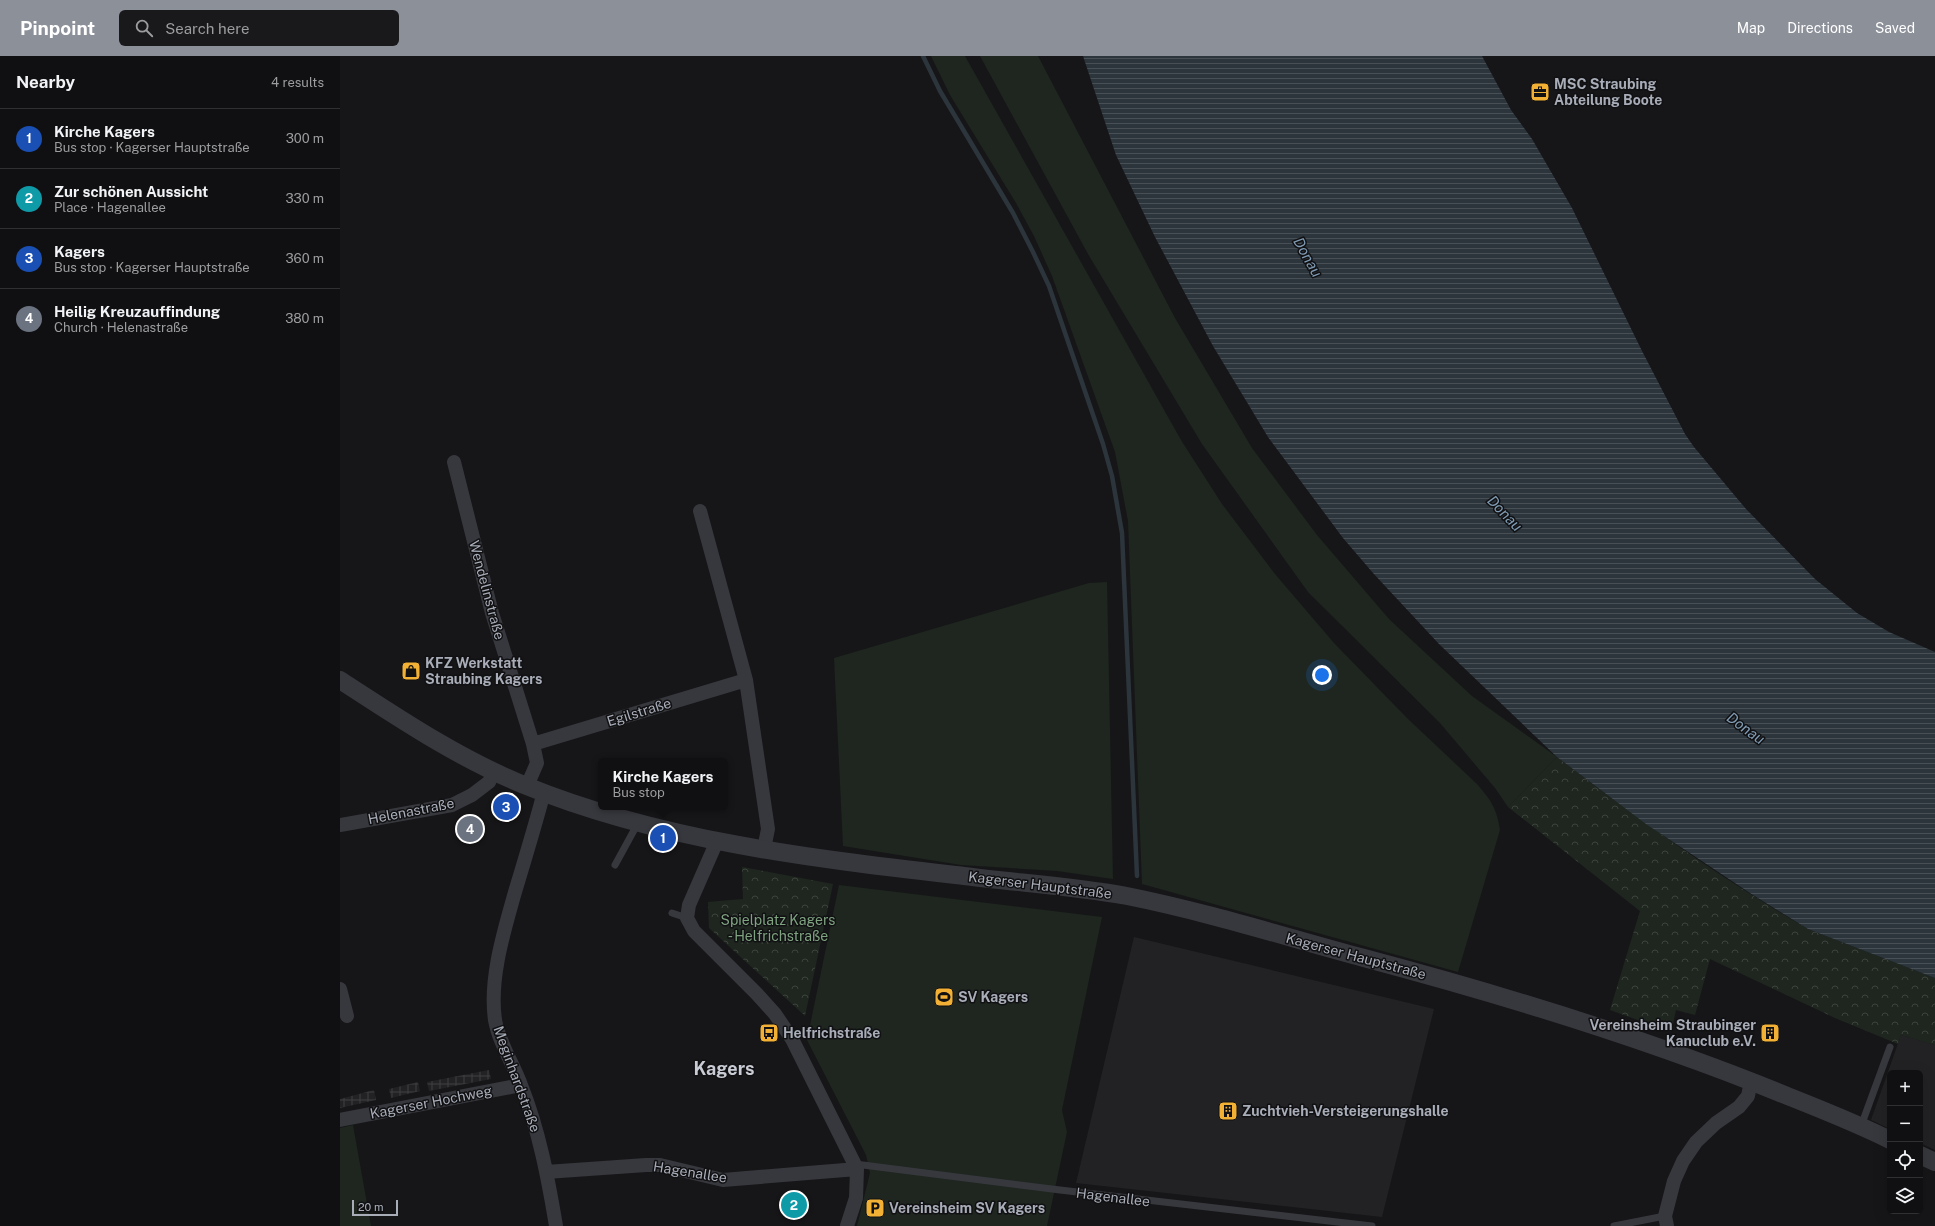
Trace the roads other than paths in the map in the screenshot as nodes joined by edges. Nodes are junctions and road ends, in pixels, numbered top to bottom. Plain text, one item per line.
1 (454, 462) dead end
2 (700, 511) dead end
3 (340, 680) edge
4 (746, 680) junction
5 (533, 744) junction
6 (494, 772) junction
7 (527, 786) junction
8 (544, 792) junction
9 (598, 809) edge
10 (600, 810) edge
11 (638, 822) junction
12 (340, 825) edge
13 (717, 841) junction
14 (764, 848) junction
15 (615, 865) dead end
16 (672, 913) dead end
17 (687, 918) junction
18 (340, 989) edge
19 (347, 1016) dead end
20 (1890, 1047) dead end
21 (1752, 1081) junction
22 (521, 1085) junction
23 (340, 1120) edge
24 (1861, 1126) junction
25 (1887, 1139) edge
26 (1923, 1156) edge
27 (1935, 1162) edge
28 (856, 1167) junction
29 (546, 1172) junction
30 (1666, 1221) edge
31 (556, 1226) edge
32 (847, 1226) edge
33 (1372, 1226) edge
34 (1614, 1226) edge

1 - 5 street, Wendelinstraße
2 - 4 street
3 - 6 street, Kagerser Hauptstraße
4 - 5 street, Egilstraße
4 - 14 street
5 - 7 street, Wendelinstraße
6 - 7 street, Kagerser Hauptstraße
6 - 12 street, Helenastraße
7 - 8 street, Kagerser Hauptstraße
8 - 9 street, Kagerser Hauptstraße
8 - 22 street, Meginhardstraße
10 - 11 street, Kagerser Hauptstraße
11 - 13 street, Kagerser Hauptstraße
11 - 15 lane
13 - 14 street, Kagerser Hauptstraße
13 - 17 street
14 - 21 street, Kagerser Hauptstraße
16 - 17 lane
17 - 28 street
18 - 19 street
20 - 24 lane
21 - 24 street, Kagerser Hauptstraße
21 - 30 street
22 - 23 street, Kagerser Hochweg
22 - 29 street, Meginhardstraße
24 - 25 street, Kagerser Hauptstraße
26 - 27 street
28 - 29 street, Hagenallee
28 - 32 street
28 - 33 lane, Hagenallee
29 - 31 street, Meginhardstraße
30 - 34 lane

